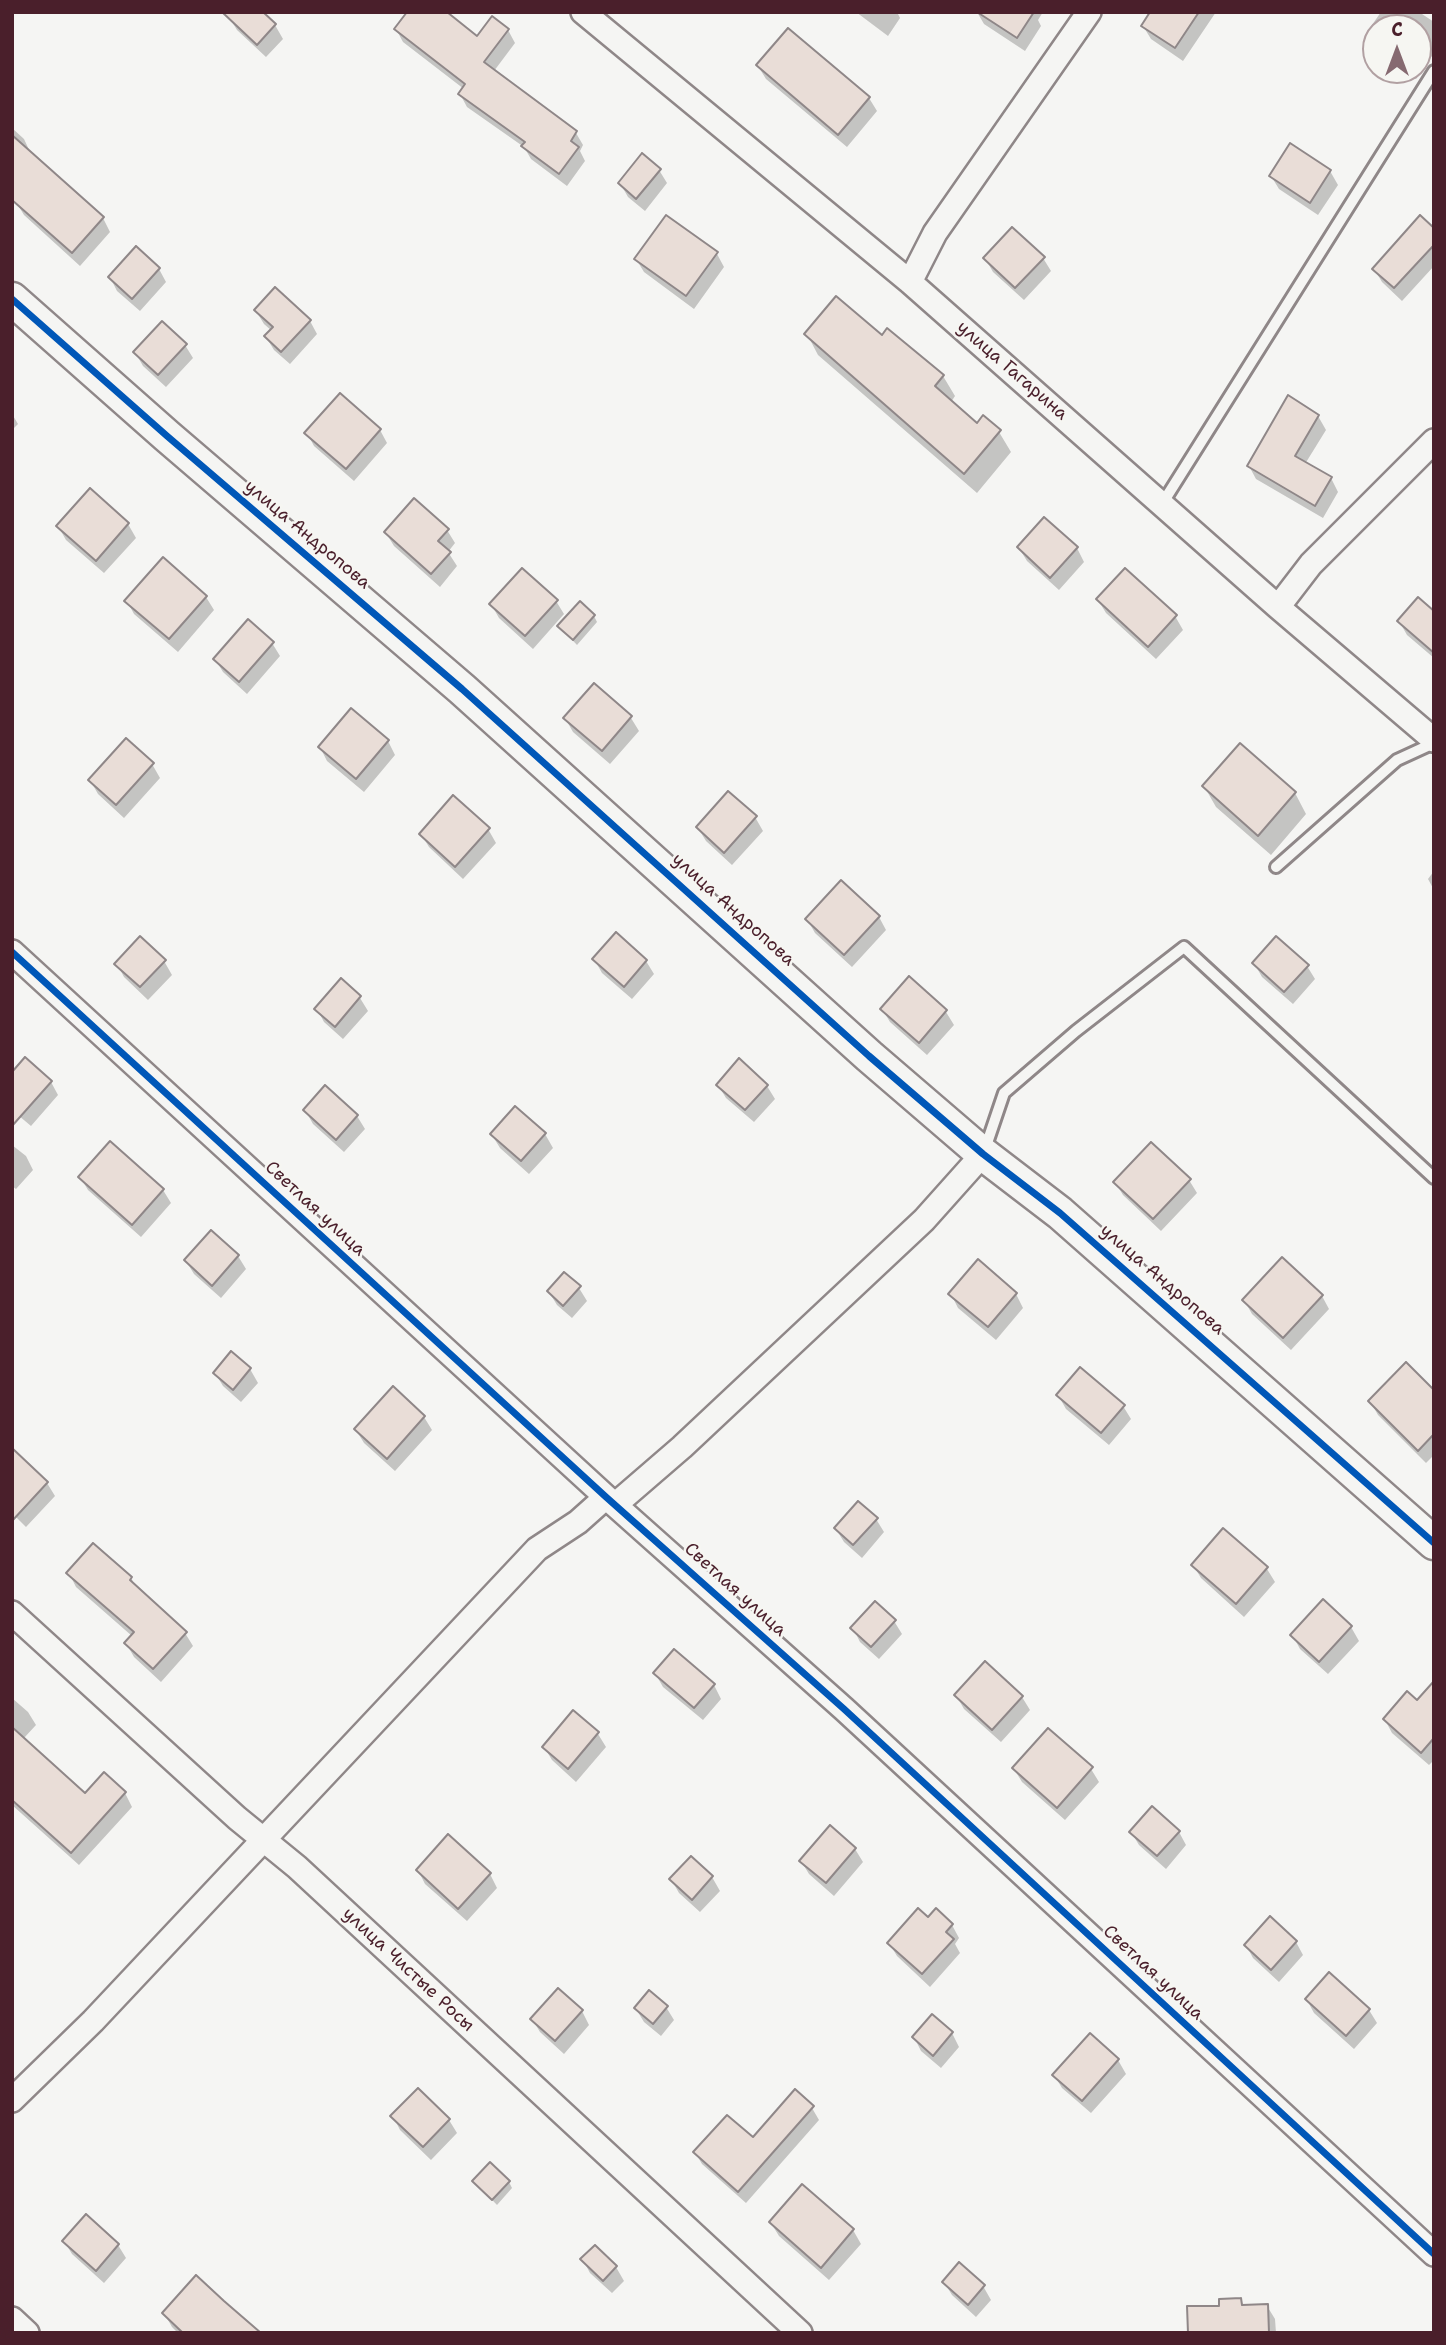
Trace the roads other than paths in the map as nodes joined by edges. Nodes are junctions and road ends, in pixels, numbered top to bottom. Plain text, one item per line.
1 (583, 12) edge
2 (1089, 12) edge
3 (1434, 71) edge
4 (910, 282) junction
5 (12, 299) edge
6 (1434, 441) edge
7 (1162, 504) junction
8 (1278, 607) junction
9 (1434, 742) edge
10 (1276, 867) dead end
11 (12, 953) edge
12 (983, 1154) junction
13 (1434, 1178) edge
14 (612, 1501) junction
15 (1434, 1543) edge
16 (12, 1613) edge
17 (264, 1839) junction
18 (12, 2099) edge
19 (1434, 2254) edge
20 (12, 2319) edge
21 (27, 2333) edge
22 (800, 2333) edge

1 - 4 street, улица Гагарина
2 - 4 street
3 - 7 lane
4 - 7 street, улица Гагарина
5 - 12 street, улица Андропова
6 - 8 street
7 - 8 street, улица Гагарина
8 - 9 street, улица Гагарина
9 - 10 lane
11 - 14 street, Светлая улица
12 - 13 lane
12 - 14 street
12 - 15 street, улица Андропова
14 - 17 street
14 - 19 street, Светлая улица
16 - 17 street, улица Чистые Росы
17 - 18 street
17 - 22 street, улица Чистые Росы
20 - 21 street

